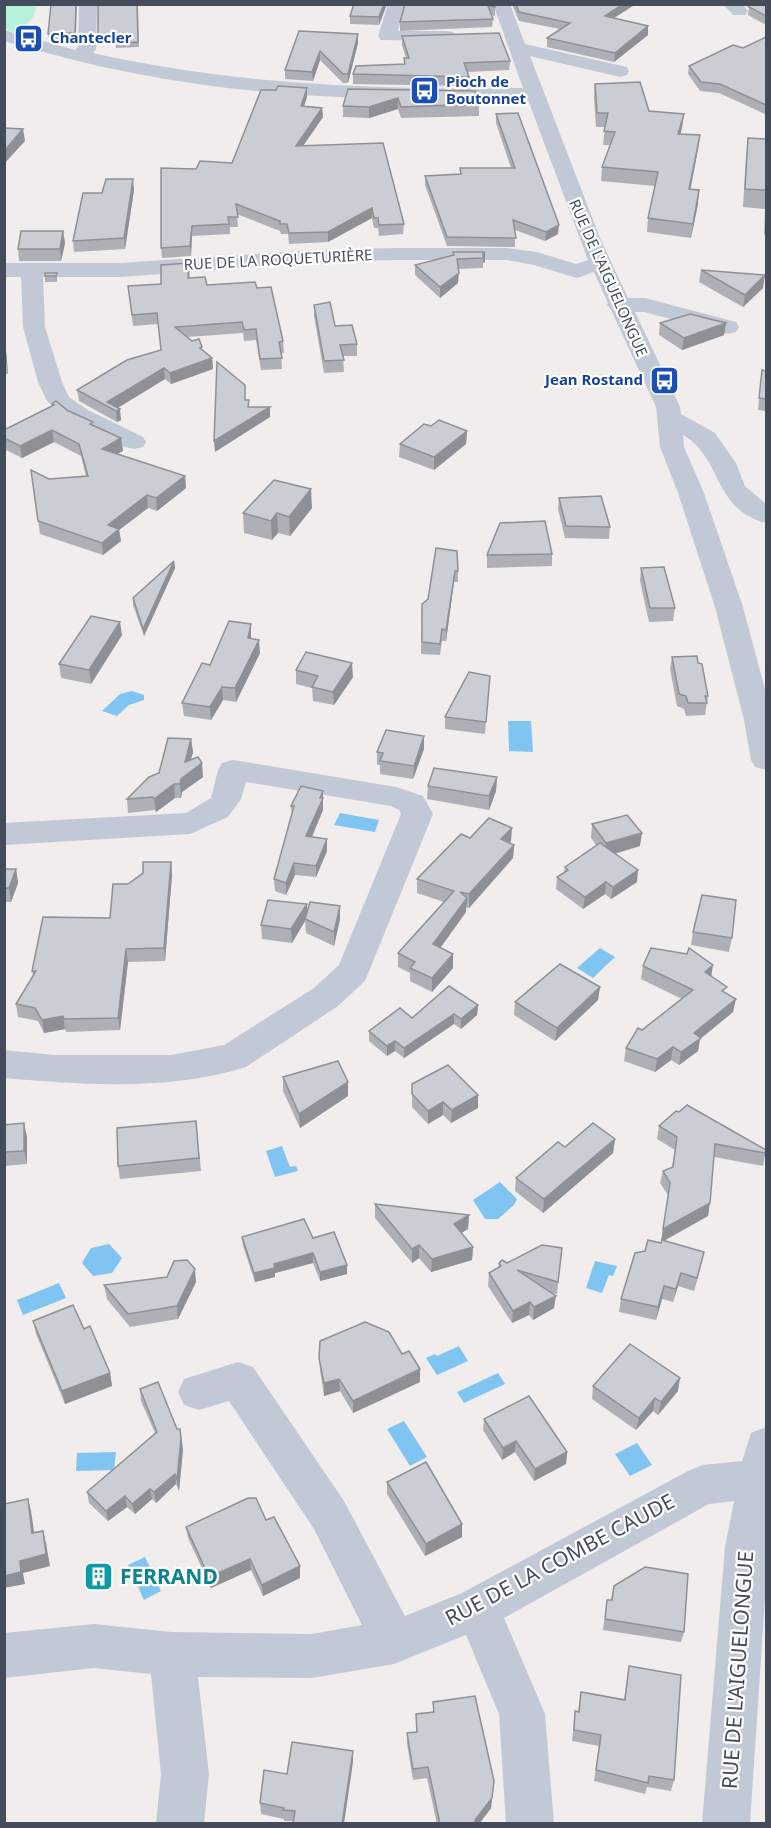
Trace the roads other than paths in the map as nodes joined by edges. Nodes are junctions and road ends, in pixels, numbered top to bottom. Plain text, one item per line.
1 (88, 4) edge
2 (397, 4) edge
3 (501, 4) edge
4 (4, 35) edge
5 (489, 35) edge
6 (467, 36) edge
7 (514, 41) junction
8 (79, 56) junction
9 (620, 71) dead end
10 (533, 94) junction
11 (558, 257) junction
12 (597, 259) junction
13 (4, 270) edge
14 (32, 270) junction
15 (618, 305) junction
16 (728, 327) edge
17 (670, 427) junction
18 (134, 442) dead end
19 (766, 515) edge
20 (766, 760) edge
21 (4, 834) edge
22 (4, 1064) edge
23 (199, 1392) dead end
24 (763, 1462) edge
25 (757, 1545) edge
26 (477, 1609) junction
27 (394, 1642) junction
28 (172, 1654) junction
29 (4, 1656) edge
30 (180, 1824) edge
31 (530, 1824) edge
32 (726, 1824) edge

1 - 8 street
2 - 6 street
3 - 7 street, RUE DE L'AIGUELONGUE
4 - 8 street
5 - 7 street
7 - 9 street
7 - 10 street, RUE DE L'AIGUELONGUE
8 - 10 street
10 - 12 street, RUE DE L'AIGUELONGUE
11 - 12 street, RUE DE LA ROQUETURIÈRE
11 - 12 street, RUE DE LA ROQUETURIÈRE
11 - 14 street, RUE DE LA ROQUETURIÈRE
12 - 15 street, RUE DE L'AIGUELONGUE
13 - 14 street, RUE DE LA ROQUETURIÈRE
14 - 18 street
15 - 16 street
15 - 17 street, RUE DE L'AIGUELONGUE
17 - 19 street
17 - 20 street, RUE DE L'AIGUELONGUE
21 - 22 street
23 - 27 street
24 - 25 street, RUE DE L'AIGUELONGUE
24 - 26 street, RUE DE LA COMBE CAUDE
25 - 32 street, RUE DE L'AIGUELONGUE
26 - 27 street, RUE DE LA COMBE CAUDE
26 - 31 street
27 - 28 street, RUE DE LA COMBE CAUDE
28 - 29 street, RUE DE LA COMBE CAUDE
28 - 30 street

